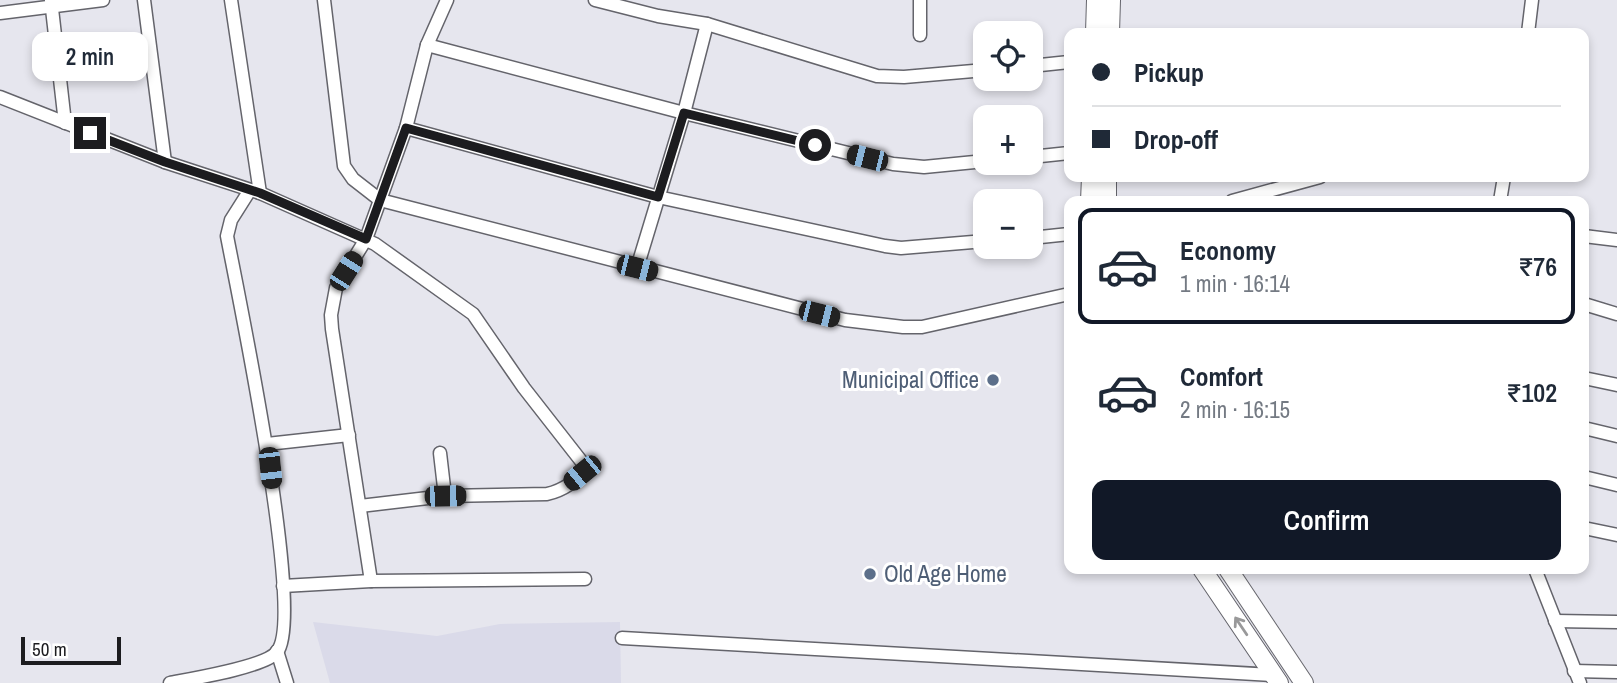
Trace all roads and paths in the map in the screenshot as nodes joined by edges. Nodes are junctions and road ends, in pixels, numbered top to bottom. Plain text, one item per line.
1 (103, 0) edge
2 (144, 0) edge
3 (231, 0) edge
4 (324, 0) edge
5 (447, 0) edge
6 (595, 0) edge
7 (920, 0) edge
8 (1096, 0) edge
9 (1111, 0) edge
10 (1532, 0) edge
11 (51, 3) edge
12 (638, 6) edge
13 (0, 13) edge
14 (707, 24) junction
15 (1096, 28) edge
16 (1110, 28) edge
17 (1529, 28) edge
18 (920, 35) dead end
19 (427, 45) junction
20 (1064, 63) edge
21 (1043, 65) edge
22 (973, 71) edge
23 (0, 97) edge
24 (684, 113) junction
25 (65, 123) junction
26 (406, 128) junction
27 (1064, 154) edge
28 (1043, 156) edge
29 (165, 162) junction
30 (973, 162) edge
31 (1302, 182) edge
32 (255, 192) junction
33 (1250, 196) edge
34 (658, 197) junction
35 (380, 200) junction
36 (1064, 235) edge
37 (1043, 237) edge
38 (1589, 237) edge
39 (366, 239) junction
40 (1617, 240) edge
41 (973, 243) edge
42 (637, 268) junction
43 (1064, 295) edge
44 (1589, 306) edge
45 (1617, 314) edge
46 (1589, 379) edge
47 (1617, 385) edge
48 (1589, 429) edge
49 (349, 435) junction
50 (1617, 436) edge
51 (267, 444) junction
52 (440, 453) dead end
53 (1589, 478) edge
54 (1617, 485) edge
55 (445, 496) junction
56 (360, 506) junction
57 (1589, 528) edge
58 (1617, 535) edge
59 (1205, 574) edge
60 (1231, 574) edge
61 (1537, 574) edge
62 (585, 579) dead end
63 (371, 581) junction
64 (282, 586) junction
65 (1555, 621) junction
66 (1617, 622) edge
67 (622, 638) dead end
68 (277, 651) junction
69 (1617, 672) edge
70 (1276, 679) edge
71 (1576, 679) edge
72 (170, 683) edge
73 (287, 683) edge
74 (1304, 683) edge

1 - 11 street
2 - 29 street
3 - 32 street
4 - 35 street
5 - 19 street
6 - 12 street
7 - 18 street
8 - 15 street
9 - 16 street
10 - 17 street
11 - 13 street
11 - 25 street
12 - 14 street
14 - 22 street
14 - 24 street
19 - 24 street
19 - 26 street
20 - 21 street
23 - 25 street
24 - 30 street
24 - 34 street
25 - 29 street
26 - 34 street
26 - 35 street
27 - 28 street
29 - 32 street
31 - 33 street
32 - 39 street
32 - 51 street
34 - 41 street
34 - 42 street
35 - 39 street
35 - 42 street
36 - 37 street
38 - 40 street
39 - 49 street
39 - 55 street
42 - 43 street
44 - 45 street
46 - 47 street
48 - 50 street
49 - 51 street
49 - 56 street
51 - 64 street
52 - 55 street
53 - 54 street
55 - 56 street
56 - 63 street
57 - 58 street
70 -> 59 street
60 - 74 street
61 - 65 street
62 - 63 street
63 - 64 street
64 - 68 street
65 - 66 street
65 - 71 street
67 - 70 street
68 - 72 street
68 - 73 street
69 - 71 street

